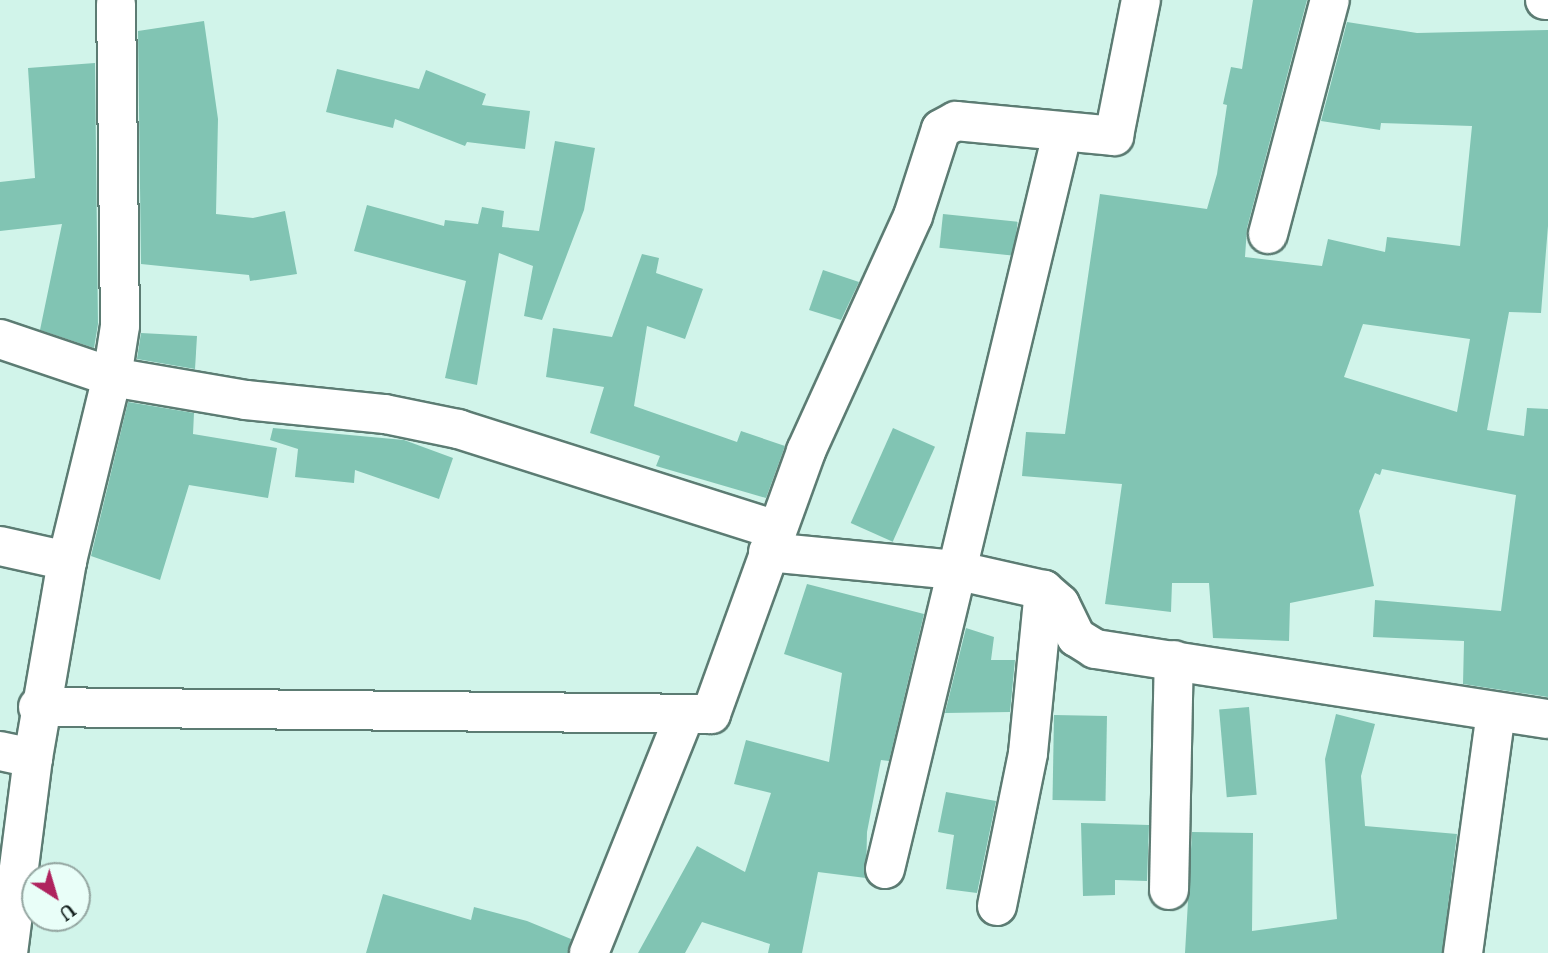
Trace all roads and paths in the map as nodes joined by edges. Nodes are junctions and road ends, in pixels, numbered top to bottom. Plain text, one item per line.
1 (1141, 0) edge
2 (1330, 0) edge
3 (116, 4) dead end
4 (1062, 134) junction
5 (1268, 234) dead end
6 (0, 339) edge
7 (112, 377) junction
8 (772, 541) junction
9 (0, 546) edge
10 (67, 561) junction
11 (955, 570) junction
12 (1044, 590) junction
13 (1174, 660) junction
14 (38, 707) junction
15 (1496, 712) junction
16 (684, 717) junction
17 (1548, 719) edge
18 (16, 754) edge
19 (885, 869) dead end
20 (1169, 890) dead end
21 (997, 906) dead end
22 (8, 953) edge
23 (589, 953) edge
24 (1463, 953) edge

1 - 4 street
2 - 5 street
3 - 7 street
4 - 8 street
4 - 11 street
6 - 7 street
7 - 8 street
7 - 10 street
8 - 11 street
8 - 16 street
9 - 10 street
10 - 14 street
11 - 12 street
11 - 19 street
12 - 13 street
12 - 21 street
13 - 15 street
13 - 20 street
14 - 16 street
14 - 18 street
15 - 17 street
15 - 24 street
16 - 23 street
18 - 22 street

